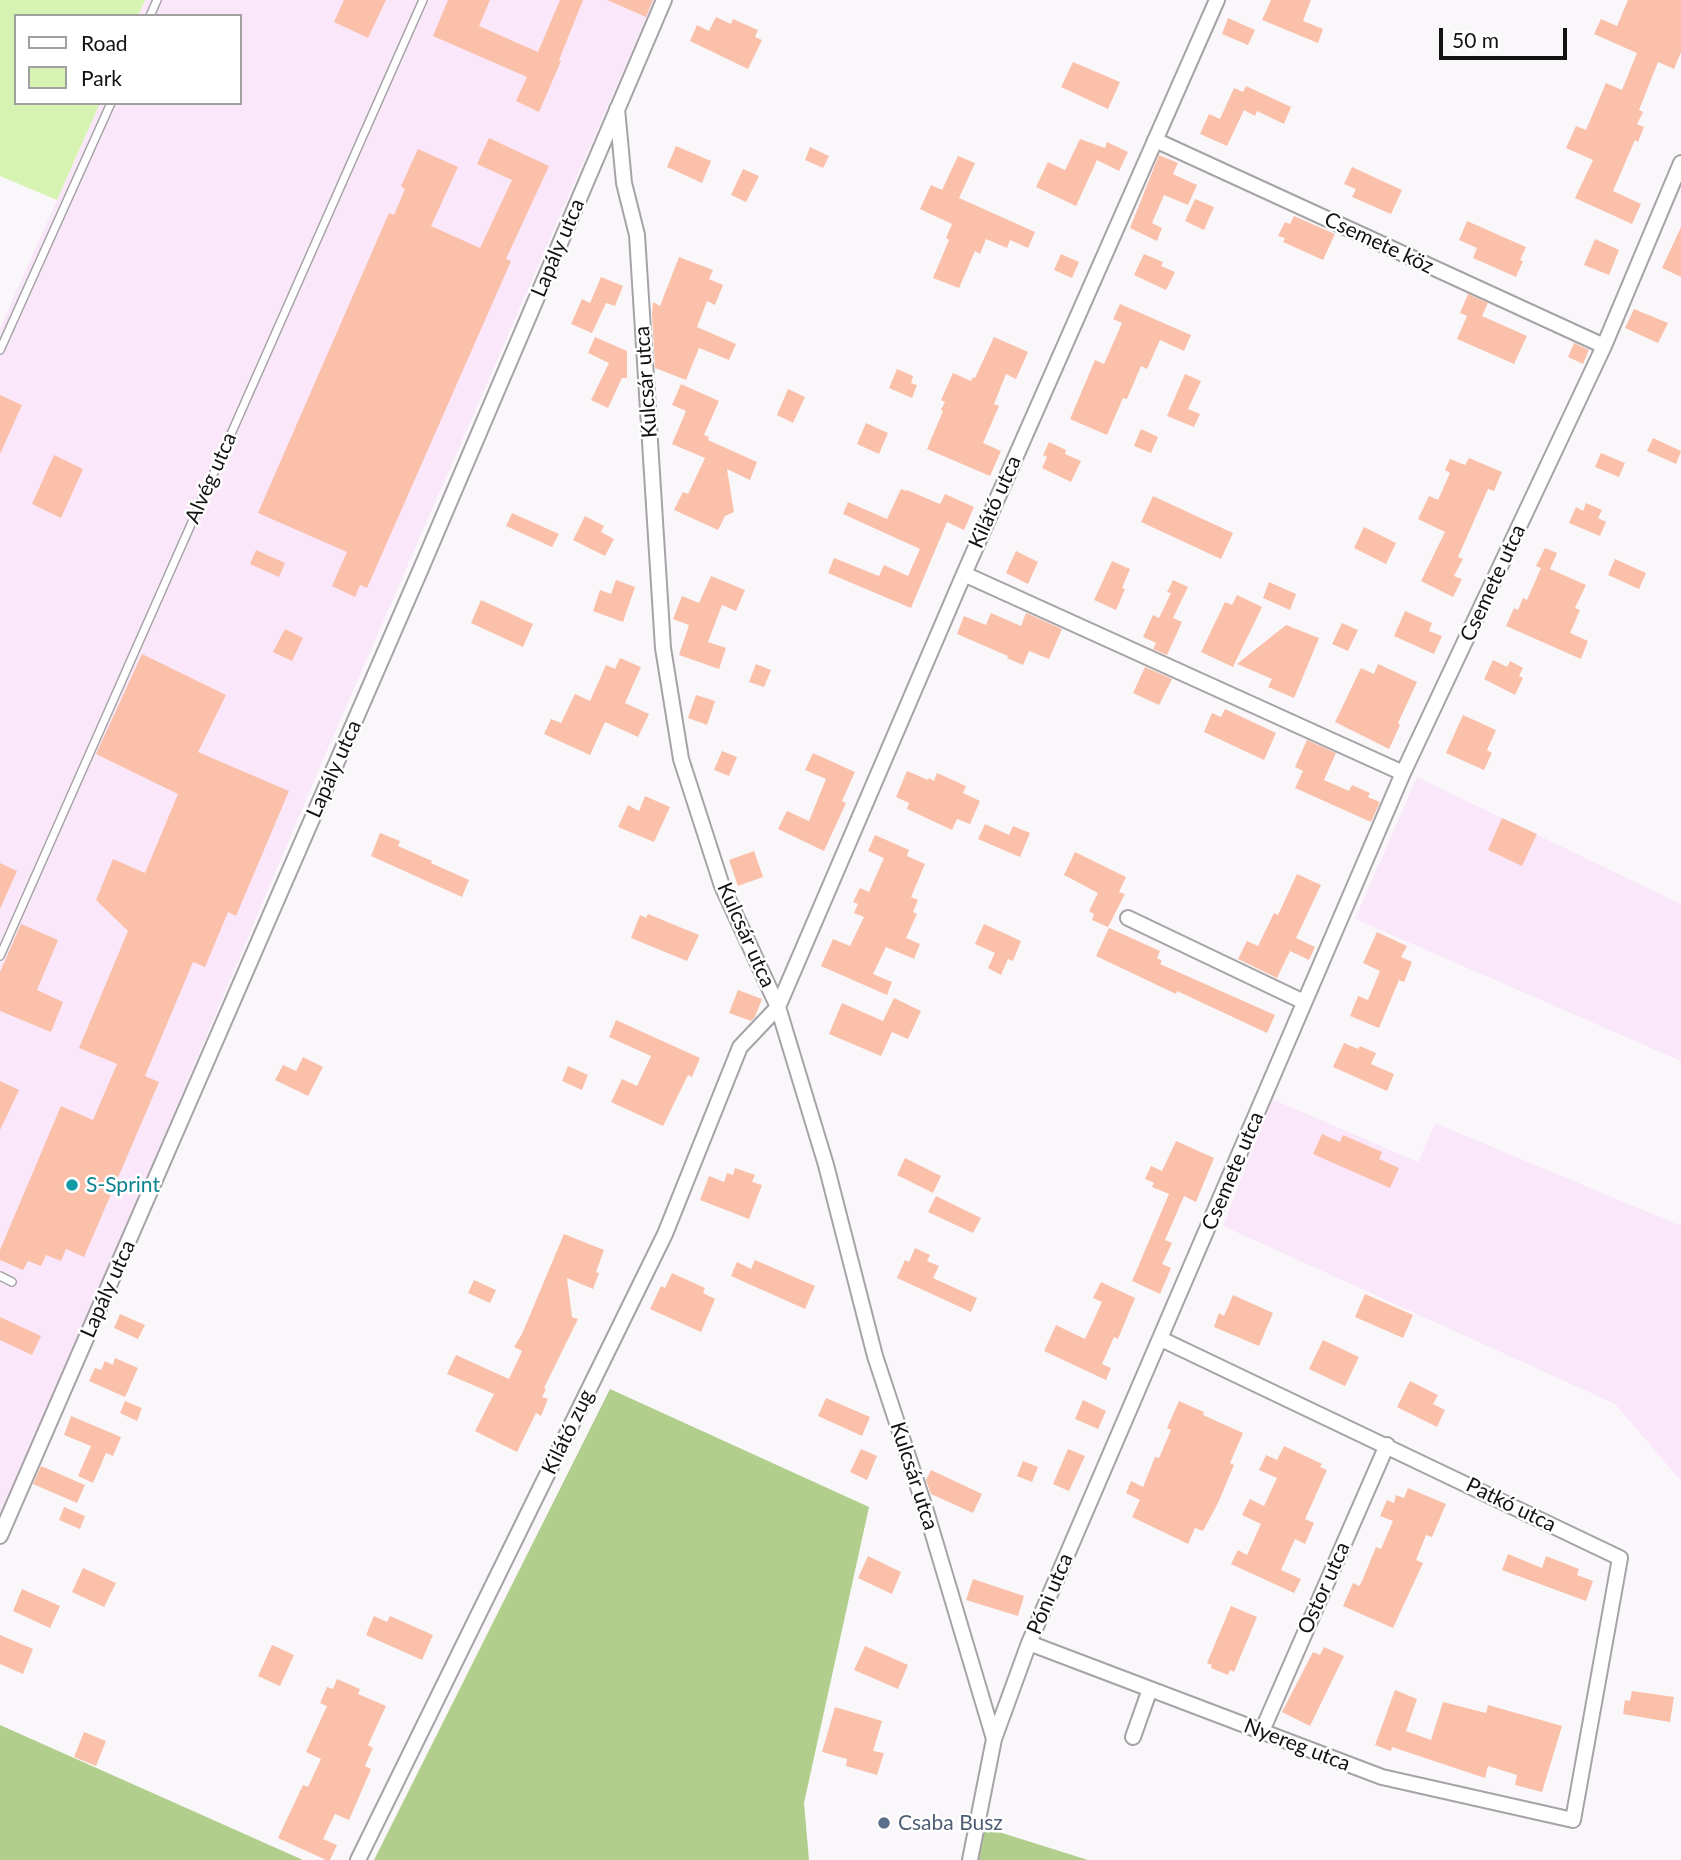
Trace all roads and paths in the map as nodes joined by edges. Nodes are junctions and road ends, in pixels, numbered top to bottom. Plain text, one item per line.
1 (423, 0) edge
2 (664, 0) edge
3 (1217, 0) edge
4 (110, 105) edge
5 (617, 109) junction
6 (1155, 140) junction
7 (1681, 163) edge
8 (1604, 346) junction
9 (0, 350) edge
10 (964, 574) junction
11 (1403, 773) junction
12 (1128, 918) dead end
13 (0, 956) edge
14 (1304, 1002) junction
15 (778, 1007) junction
16 (0, 1276) edge
17 (12, 1282) dead end
18 (1161, 1339) junction
19 (1387, 1445) junction
20 (0, 1536) edge
21 (1029, 1643) junction
22 (1150, 1689) junction
23 (1262, 1731) junction
24 (1133, 1737) dead end
25 (995, 1739) junction
26 (1573, 1820) joint
27 (358, 1860) edge
28 (970, 1860) edge

1 - 13 lane, Alvég utca
2 - 5 street, Lapály utca
3 - 6 street, Kilátó utca
4 - 9 lane
5 - 15 street, Kulcsár utca
5 - 20 street, Lapály utca
6 - 8 street, Csemete köz
6 - 10 street, Kilátó utca
7 - 8 street, Csemete utca
8 - 11 street, Csemete utca
10 - 11 street
10 - 15 street, Kilátó utca
11 - 14 street, Csemete utca
12 - 14 street
14 - 18 street, Csemete utca
15 - 25 street, Kulcsár utca
15 - 27 street, Kilátó zug
16 - 17 lane
18 - 19 street, Patkó utca
18 - 21 street, Póni utca
19 - 23 street, Ostor utca
19 - 26 street, Patkó utca
21 - 22 street, Nyereg utca
21 - 25 street, Póni utca
22 - 23 street, Nyereg utca
22 - 24 street
23 - 26 street, Nyereg utca
25 - 28 street, Póni utca

